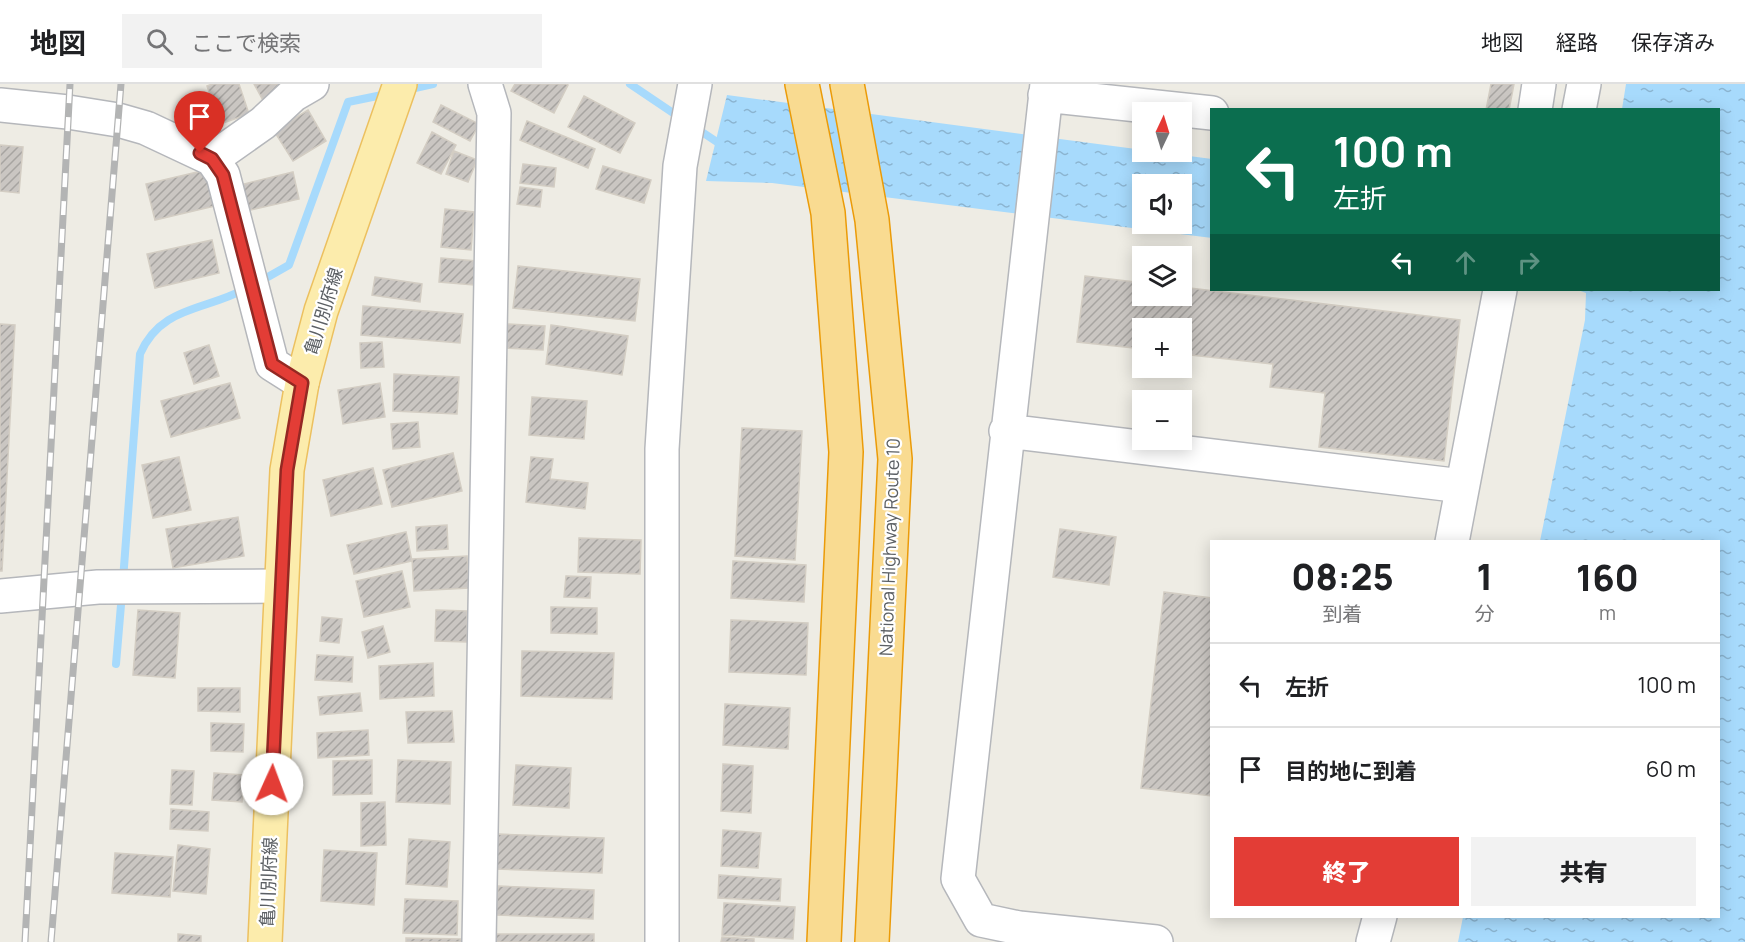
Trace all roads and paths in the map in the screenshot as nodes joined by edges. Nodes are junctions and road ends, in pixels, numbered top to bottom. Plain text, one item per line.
1 (312, 84) edge
2 (400, 84) edge
3 (485, 84) edge
4 (1539, 84) edge
5 (1584, 84) edge
6 (849, 94) edge
7 (692, 95) edge
8 (804, 95) edge
9 (1045, 96) edge
10 (18, 99) edge
11 (1535, 108) edge
12 (1579, 108) edge
13 (1210, 113) edge
14 (212, 159) junction
15 (1499, 295) edge
16 (302, 383) junction
17 (1006, 431) junction
18 (1462, 486) junction
19 (1452, 540) edge
20 (280, 586) junction
21 (0, 596) edge
22 (1379, 918) edge
23 (1019, 935) edge
24 (265, 942) edge
25 (480, 942) edge
26 (662, 942) edge
27 (824, 942) edge
28 (872, 942) edge
29 (1156, 942) edge
30 (1373, 942) edge

1 - 14 street
2 - 16 main road, 亀川別府線
3 - 25 street
4 - 11 street
5 - 12 street
6 - 28 highway, National Highway Route 10
7 - 26 street
8 - 27 highway
9 - 13 street
9 - 17 street
10 - 14 street
14 - 16 street
15 - 18 street
16 - 20 main road, 亀川別府線
17 - 18 street
17 - 23 street
18 - 19 street
20 - 21 street
20 - 24 main road, 亀川別府線
22 - 30 street
23 - 29 street

